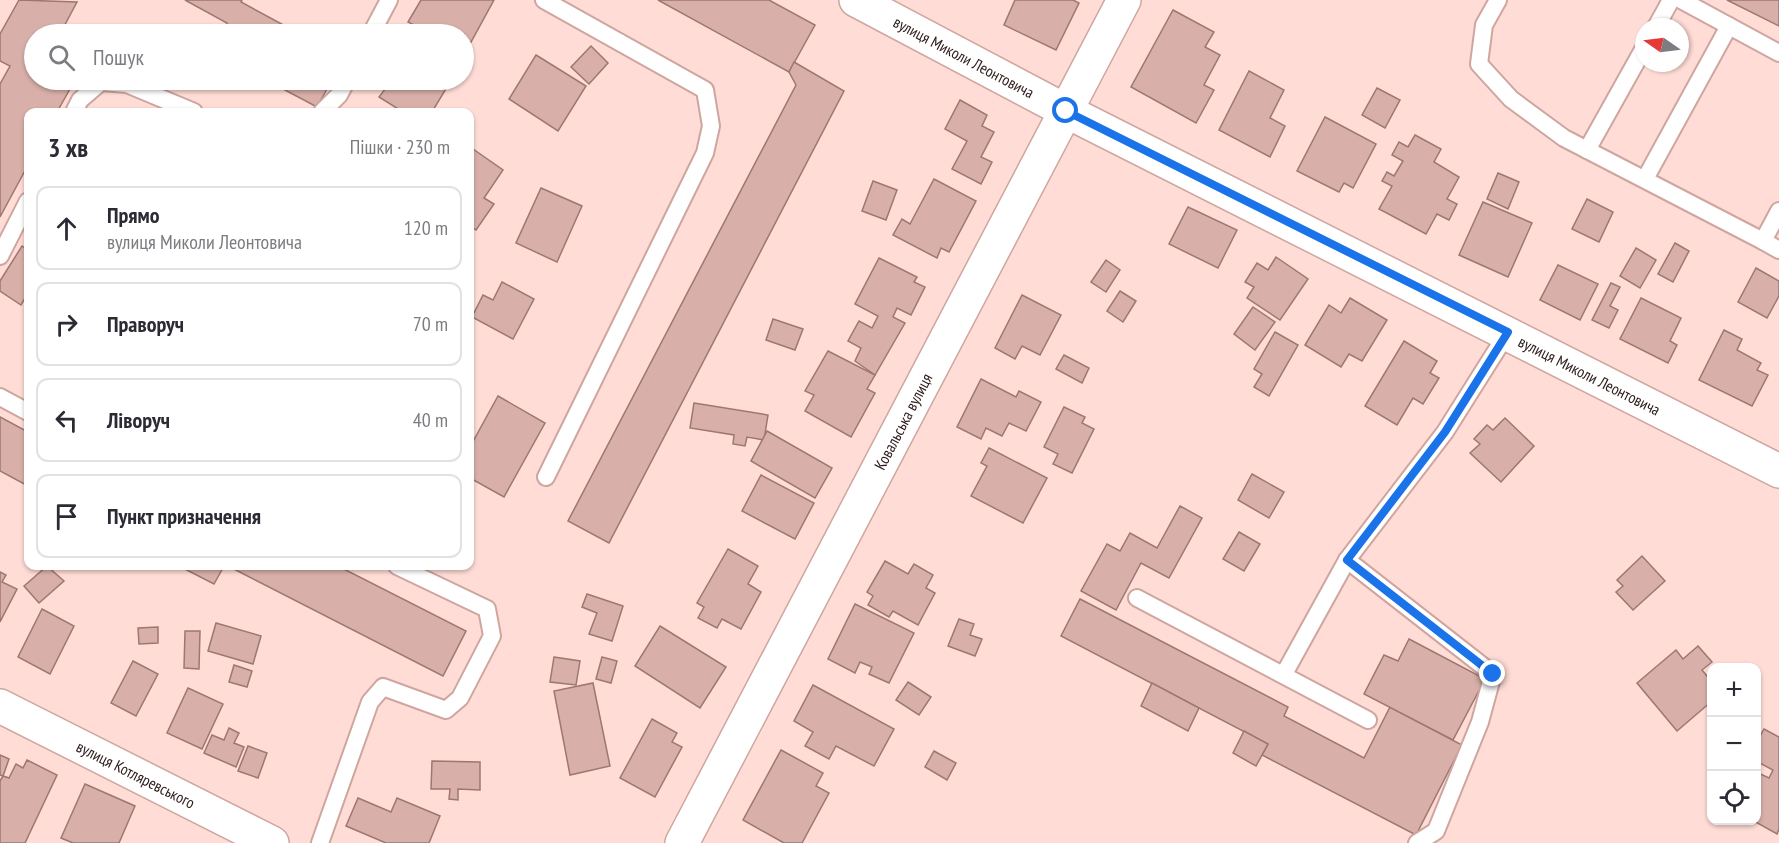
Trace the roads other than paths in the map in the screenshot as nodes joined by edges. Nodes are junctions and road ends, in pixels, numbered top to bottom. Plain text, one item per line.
1 (389, 0) edge
2 (544, 0) edge
3 (856, 0) edge
4 (1124, 0) edge
5 (1498, 0) edge
6 (1671, 0) edge
7 (1681, 0) edge
8 (1661, 18) edge
9 (376, 24) edge
10 (1729, 26) junction
11 (1779, 53) edge
12 (1635, 64) edge
13 (92, 90) edge
14 (141, 90) edge
15 (342, 90) edge
16 (76, 108) edge
17 (184, 108) edge
18 (326, 108) edge
19 (1066, 111) junction
20 (1587, 150) junction
21 (1645, 179) junction
22 (24, 209) edge
23 (1779, 211) edge
24 (1763, 241) junction
25 (1779, 250) edge
26 (0, 256) edge
27 (1508, 332) junction
28 (0, 397) edge
29 (24, 410) edge
30 (1779, 471) edge
31 (546, 477) dead end
32 (1347, 560) junction
33 (405, 570) edge
34 (1137, 598) dead end
35 (1284, 674) junction
36 (0, 706) edge
37 (1368, 720) dead end
38 (272, 843) edge
39 (320, 843) edge
40 (682, 843) edge
41 (1417, 843) edge

1 - 9 lane
2 - 31 lane
3 - 19 street, вулиця Миколи Леонтовича
4 - 19 street, Ковальська вулиця
5 - 20 lane
6 - 8 lane
7 - 10 lane
10 - 11 lane
10 - 21 lane
12 - 20 lane
13 - 16 lane
14 - 17 lane
15 - 18 lane
19 - 27 street, вулиця Миколи Леонтовича
19 - 40 street, Ковальська вулиця
20 - 21 lane
21 - 24 lane
22 - 26 lane
23 - 24 lane
24 - 25 lane
27 - 30 street, вулиця Миколи Леонтовича
27 - 32 lane
28 - 29 lane
32 - 35 lane
32 - 41 lane
33 - 39 lane
34 - 35 lane
35 - 37 lane
36 - 38 street, вулиця Котляревського

